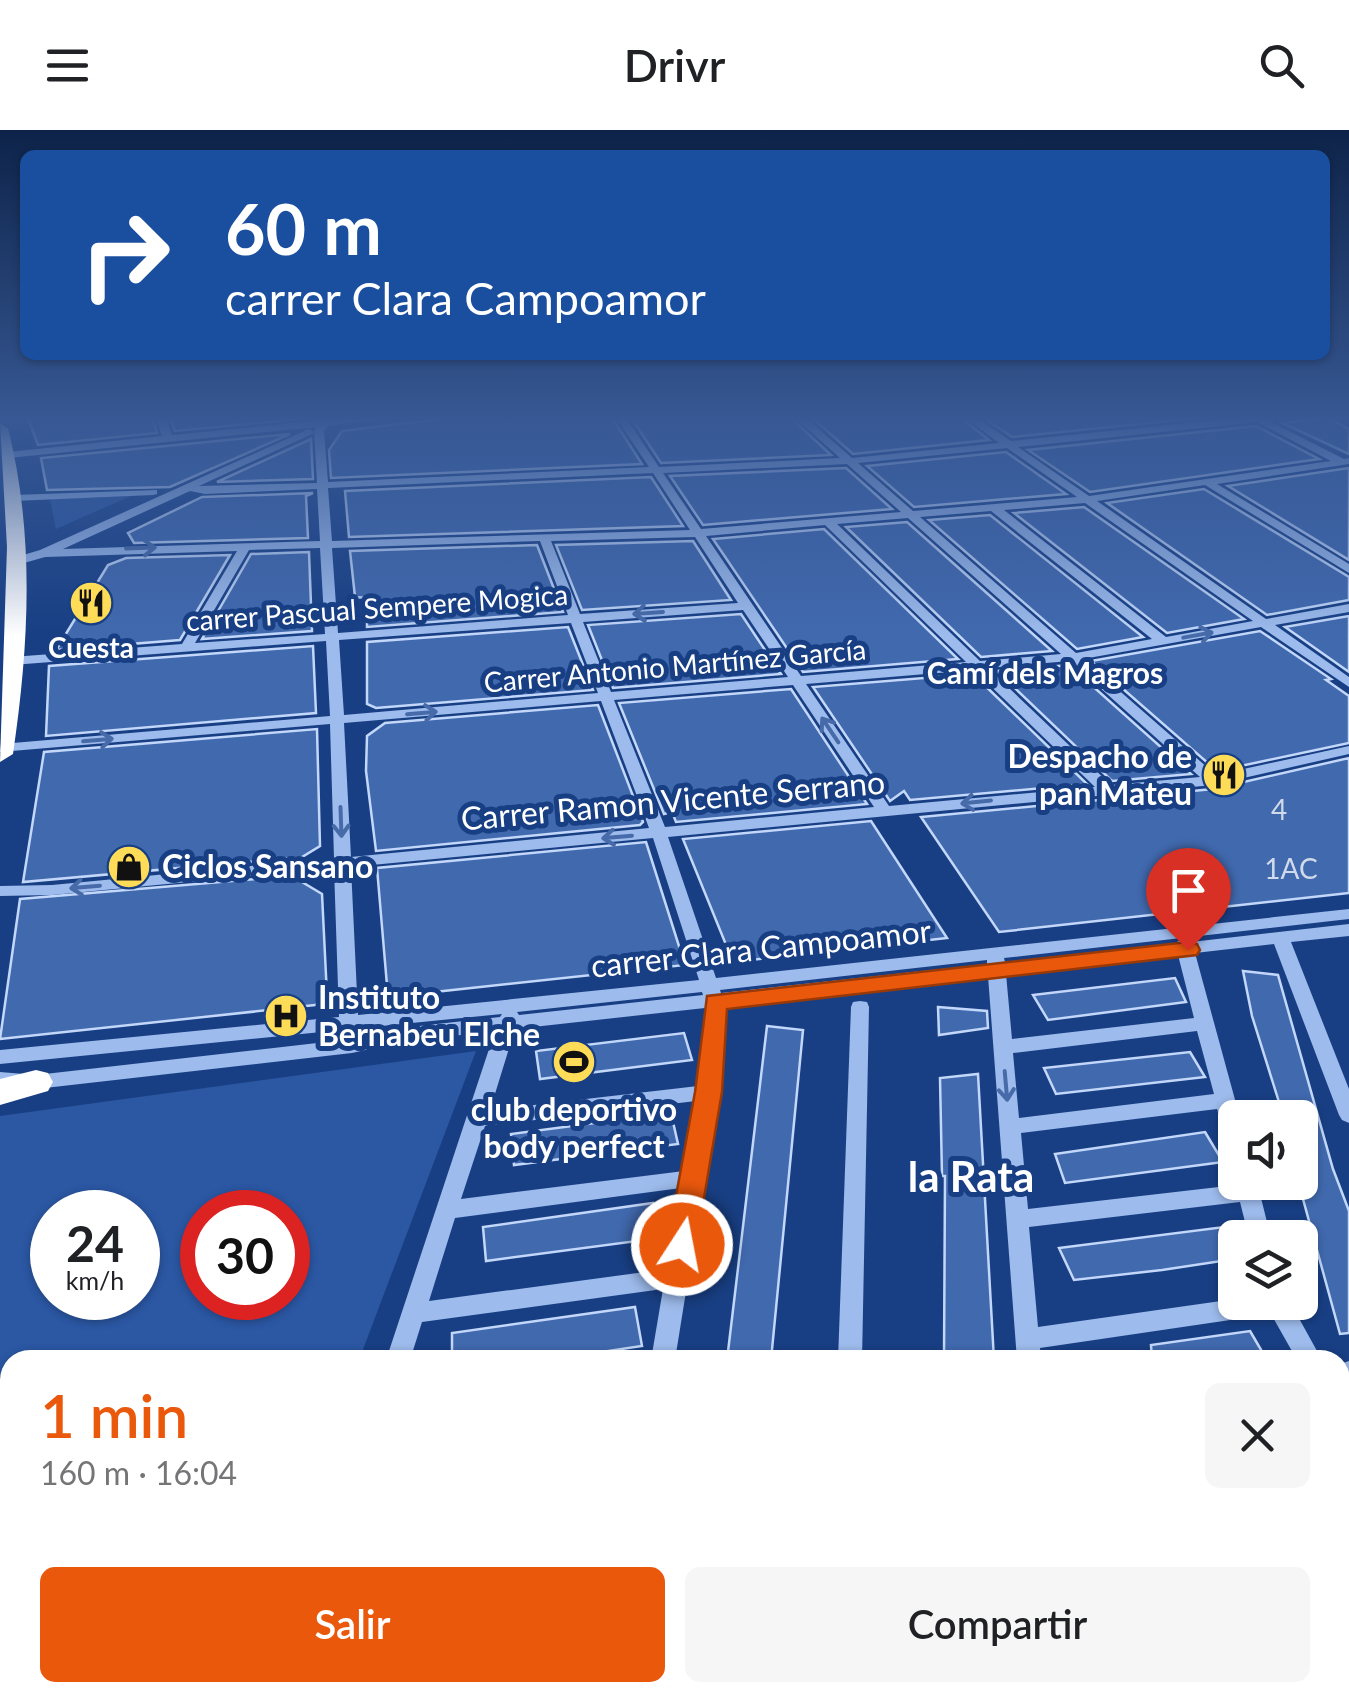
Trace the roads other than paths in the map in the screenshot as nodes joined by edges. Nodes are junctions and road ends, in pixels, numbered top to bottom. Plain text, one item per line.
1 (183, 489) edge
2 (196, 489) edge
3 (257, 489) edge
4 (324, 489) edge
5 (670, 489) edge
6 (882, 489) edge
7 (1071, 489) edge
8 (1158, 489) edge
9 (1219, 489) edge
10 (153, 492) dead end
11 (1086, 500) junction
12 (994, 509) junction
13 (10, 511) edge
14 (913, 517) junction
15 (828, 522) junction
16 (697, 532) junction
17 (544, 537) junction
18 (327, 543) junction
19 (246, 545) junction
20 (44, 553) junction
21 (9, 562) edge
22 (1349, 569) edge
23 (745, 606) junction
24 (1349, 608) edge
25 (6, 618) edge
26 (577, 618) junction
27 (1264, 624) junction
28 (332, 637) junction
29 (1163, 642) junction
30 (186, 648) junction
31 (1074, 657) junction
32 (12, 661) junction
33 (981, 665) junction
34 (796, 680) junction
35 (1349, 683) edge
36 (606, 697) junction
37 (337, 720) junction
38 (1349, 750) edge
39 (1, 751) edge
40 (1213, 780) junction
41 (1106, 789) junction
42 (884, 812) junction
43 (659, 833) junction
44 (343, 862) junction
45 (0, 891) edge
46 (1349, 914) edge
47 (1349, 930) edge
48 (1281, 939) junction
49 (1183, 942) junction
50 (996, 962) junction
51 (713, 994) junction
52 (860, 1007) dead end
53 (510, 1016) junction
54 (348, 1023) junction
55 (1207, 1023) junction
56 (1003, 1047) junction
57 (0, 1057) edge
58 (0, 1079) edge
59 (36, 1082) junction
60 (0, 1092) edge
61 (708, 1092) junction
62 (1226, 1100) edge
63 (1218, 1101) edge
64 (1349, 1115) edge
65 (476, 1118) junction
66 (1010, 1127) junction
67 (695, 1178) junction
68 (1218, 1191) edge
69 (446, 1210) junction
70 (1018, 1219) junction
71 (675, 1278) junction
72 (413, 1313) junction
73 (1218, 1313) edge
74 (1287, 1320) edge
75 (1029, 1349) edge
76 (401, 1350) edge
77 (664, 1350) edge
78 (850, 1350) edge
79 (1304, 1350) edge

1 - 20 street
2 - 3 street
4 - 18 street
5 - 16 street
6 - 14 street
7 - 11 street
8 - 11 street
9 - 22 street
10 - 13 street
11 - 12 street
11 - 27 street
12 - 14 street
12 - 29 street
13 - 21 highway
14 - 15 street
14 - 31 street
15 - 16 street
15 - 33 street
16 - 17 street
16 - 23 street
17 - 18 street
17 - 26 street
18 - 19 street
18 - 28 street
20 -> 19 street
19 - 30 street
20 - 21 street
21 - 25 highway
23 -> 26 street, carrer Pascual Sempere Mogica
23 - 34 street
24 - 27 street, Carrer Antonio Martínez García
25 - 32 highway
26 - 28 street, carrer Pascual Sempere Mogica
26 - 36 street
29 -> 27 street, Carrer Antonio Martínez García
27 - 35 street
28 - 30 street, carrer Pascual Sempere Mogica
28 - 37 street
29 - 31 street, Carrer Antonio Martínez García
30 - 32 street, carrer Pascual Sempere Mogica
31 - 33 street, Carrer Antonio Martínez García
31 - 40 street
32 - 39 highway
33 - 34 street, Carrer Antonio Martínez García
33 - 41 street
34 - 36 street, Carrer Antonio Martínez García
42 -> 34 street
37 -> 36 street, Carrer Antonio Martínez García
36 - 43 street
39 -> 37 street, Carrer Antonio Martínez García
37 -> 44 street
38 - 40 street, Carrer Ramon Vicente Serrano
40 - 41 street, Carrer Ramon Vicente Serrano
41 -> 42 street, Carrer Ramon Vicente Serrano
42 - 43 street, Carrer Ramon Vicente Serrano
43 -> 44 street, Carrer Ramon Vicente Serrano
43 - 51 street
44 -> 45 street, Carrer Ramon Vicente Serrano
44 - 54 street
46 - 49 street, carrer Clara Campoamor
47 - 48 street, carrer Clara Campoamor
48 - 49 street, carrer Clara Campoamor
48 - 64 street
49 - 50 street, carrer Clara Campoamor
49 - 55 street
50 - 51 street, carrer Clara Campoamor
50 - 56 street
51 - 53 street, carrer Clara Campoamor
51 - 61 street
52 - 78 street
53 - 54 street, carrer Clara Campoamor
53 - 59 street, carrer Clara Campoamor
53 - 65 street
54 - 57 street, carrer Clara Campoamor
55 - 56 street
55 - 62 street
56 -> 66 street
58 - 59 street, carrer Clara Campoamor
59 - 60 highway
61 - 65 street
61 - 67 street
63 - 66 street
65 - 69 street
66 - 70 street
67 - 69 street
67 - 71 street
68 - 70 street
69 - 72 street
70 - 75 street
71 - 72 street
71 - 77 street
72 - 76 street
73 - 75 street
74 - 79 street

